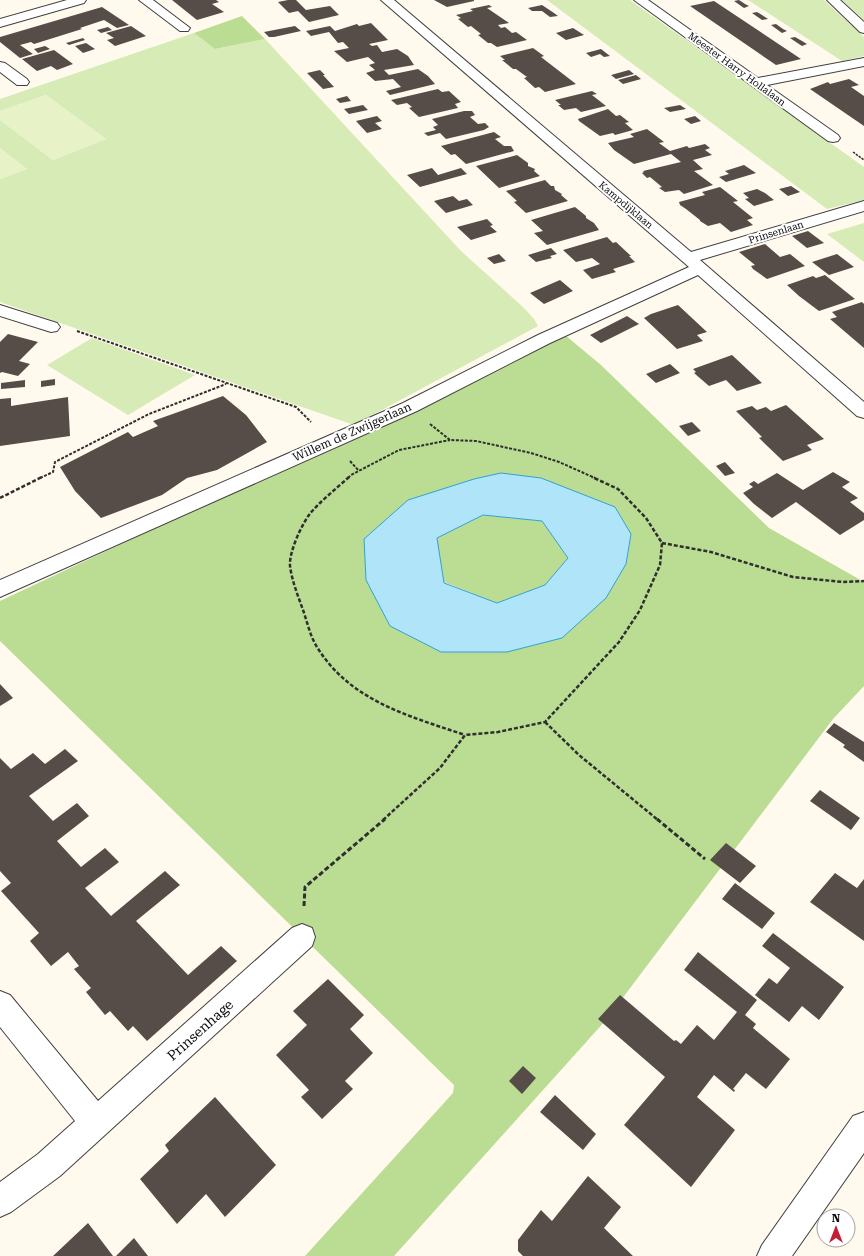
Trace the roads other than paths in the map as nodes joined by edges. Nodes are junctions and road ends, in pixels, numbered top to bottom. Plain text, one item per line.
1 (57, 0) edge
2 (80, 0) edge
3 (145, 0) edge
4 (387, 0) edge
5 (643, 0) edge
6 (834, 0) edge
7 (0, 16) edge
8 (0, 23) edge
9 (184, 28) dead end
10 (864, 29) edge
11 (864, 62) edge
12 (0, 66) edge
13 (22, 82) dead end
14 (755, 83) junction
15 (834, 138) dead end
16 (864, 206) edge
17 (694, 263) junction
18 (0, 310) edge
19 (50, 327) road end
20 (864, 412) edge
21 (0, 589) edge
22 (302, 937) road end
23 (0, 1004) edge
24 (96, 1123) junction
25 (864, 1127) edge
26 (0, 1200) edge
27 (773, 1256) edge

1 - 7 street
2 - 8 street
3 - 9 street
4 - 17 street, Kampdijklaan
5 - 14 street, Meester Harry Hollalaan
6 - 10 street
11 - 14 street
12 - 13 street
14 - 15 street, Meester Harry Hollalaan
16 - 17 street, Prinsenlaan
17 - 20 street, Kampdijklaan
17 - 21 street, Willem de Zwijgerlaan
18 - 19 street
22 - 24 street, Prinsenhage
23 - 24 street
24 - 26 street, Prinsenhage
25 - 27 street

